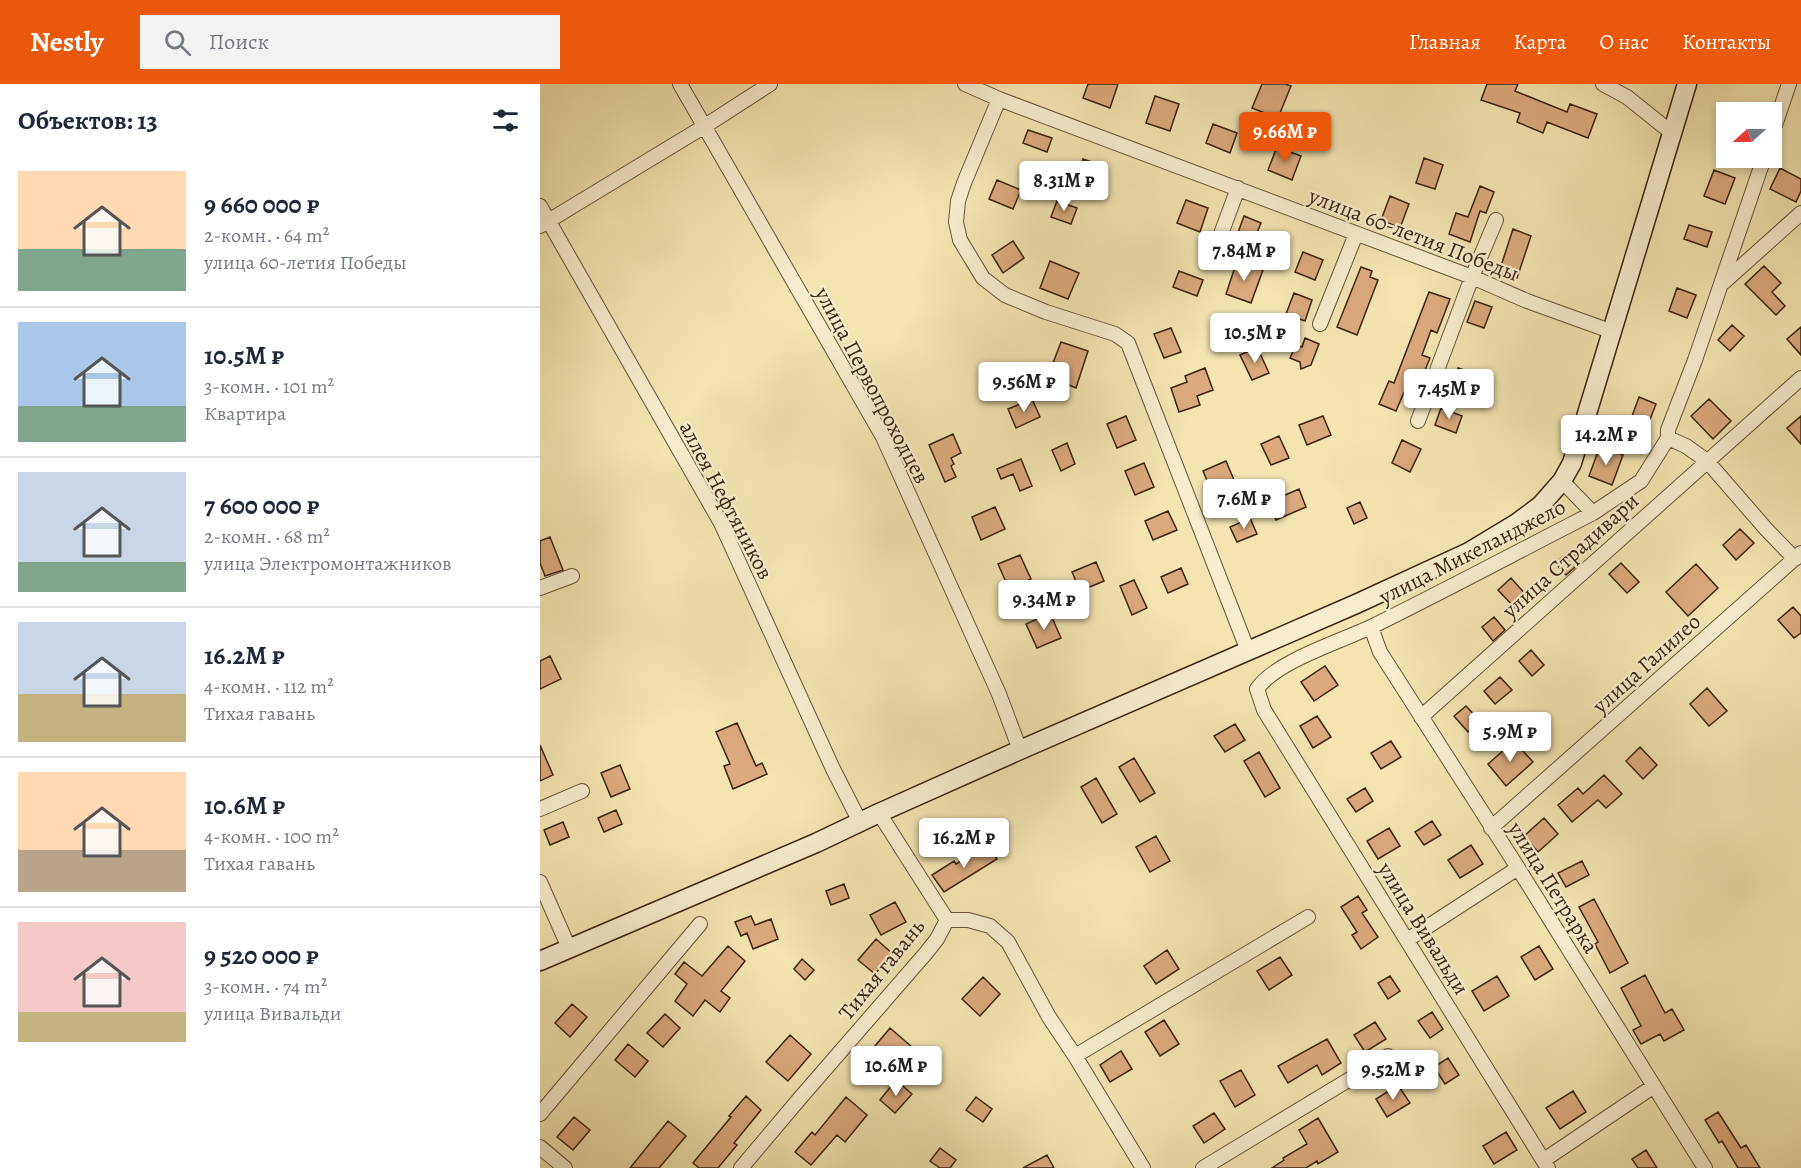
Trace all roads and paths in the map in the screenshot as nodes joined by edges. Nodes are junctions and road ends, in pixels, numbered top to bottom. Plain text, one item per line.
1 (680, 84) edge
2 (770, 84) edge
3 (965, 84) edge
4 (1603, 84) edge
5 (1687, 84) edge
6 (1789, 84) edge
7 (999, 99) junction
8 (1782, 105) edge
9 (705, 126) junction
10 (1672, 133) junction
11 (1761, 168) edge
12 (1238, 188) junction
13 (540, 206) edge
14 (1801, 213) edge
15 (1496, 220) dead end
16 (544, 223) edge
17 (1356, 234) junction
18 (1218, 242) dead end
19 (1472, 277) junction
20 (1722, 284) junction
21 (1320, 324) dead end
22 (1612, 332) junction
23 (1801, 378) edge
24 (1418, 421) dead end
25 (1668, 438) junction
26 (1707, 461) junction
27 (1562, 481) junction
28 (1593, 513) junction
29 (1798, 556) edge
30 (572, 576) dead end
31 (540, 588) edge
32 (1371, 627) junction
33 (1248, 651) junction
34 (1264, 710) joint
35 (1421, 717) junction
36 (1020, 750) junction
37 (582, 791) dead end
38 (540, 809) edge
39 (879, 813) junction
40 (860, 822) junction
41 (1491, 828) junction
42 (1518, 868) junction
43 (540, 882) edge
44 (1308, 917) dead end
45 (947, 920) junction
46 (700, 924) dead end
47 (1407, 940) junction
48 (569, 948) junction
49 (540, 961) edge
50 (1075, 1056) junction
51 (1388, 1056) dead end
52 (1654, 1086) junction
53 (540, 1114) edge
54 (540, 1147) edge
55 (1546, 1164) edge
56 (566, 1168) edge
57 (741, 1168) edge
58 (1143, 1168) edge
59 (1203, 1168) edge
60 (1705, 1168) edge

1 - 9 street, улица Первопроходцев
2 - 9 street
3 - 7 street, улица 60-летия Победы
4 - 10 street
5 - 10 street
6 - 8 street
7 - 12 street, улица 60-летия Победы
7 - 33 street
9 - 16 street
9 - 36 street, улица Первопроходцев
10 - 22 street
11 - 20 street, улица Микеланджело
12 - 17 street, улица 60-летия Победы
12 - 18 street
13 - 16 street, аллея Нефтяников
14 - 20 street
15 - 19 street
16 - 40 street, аллея Нефтяников
17 - 19 street, улица 60-летия Победы
17 - 21 street
19 - 22 street, улица 60-летия Победы
19 - 24 street
20 - 25 street, улица Микеланджело
22 - 27 street
23 - 26 street, улица Страдивари
25 - 26 street
25 - 28 street, улица Микеланджело
26 - 29 street
26 - 35 street, улица Страдивари
27 - 28 street
27 - 33 street
28 - 32 street, улица Микеланджело
29 - 41 street, улица Галилео
30 - 31 street
32 - 34 street, улица Микеланджело
32 - 35 street, улица Петрарка
33 - 36 street
34 - 47 street, улица Вивальди
35 - 41 street, улица Петрарка
36 - 39 street
37 - 38 street
39 - 40 street
39 - 45 street, Тихая гавань
40 - 48 street
41 - 42 street, улица Петрарка
42 - 47 street
42 - 52 street, улица Петрарка
43 - 48 street
44 - 50 street
45 - 50 street
45 - 57 street, Тихая гавань
46 - 53 street
47 - 55 street, улица Вивальди
48 - 49 street
50 - 58 street
51 - 59 street
52 - 55 street
52 - 60 street, улица Петрарка
54 - 56 street

